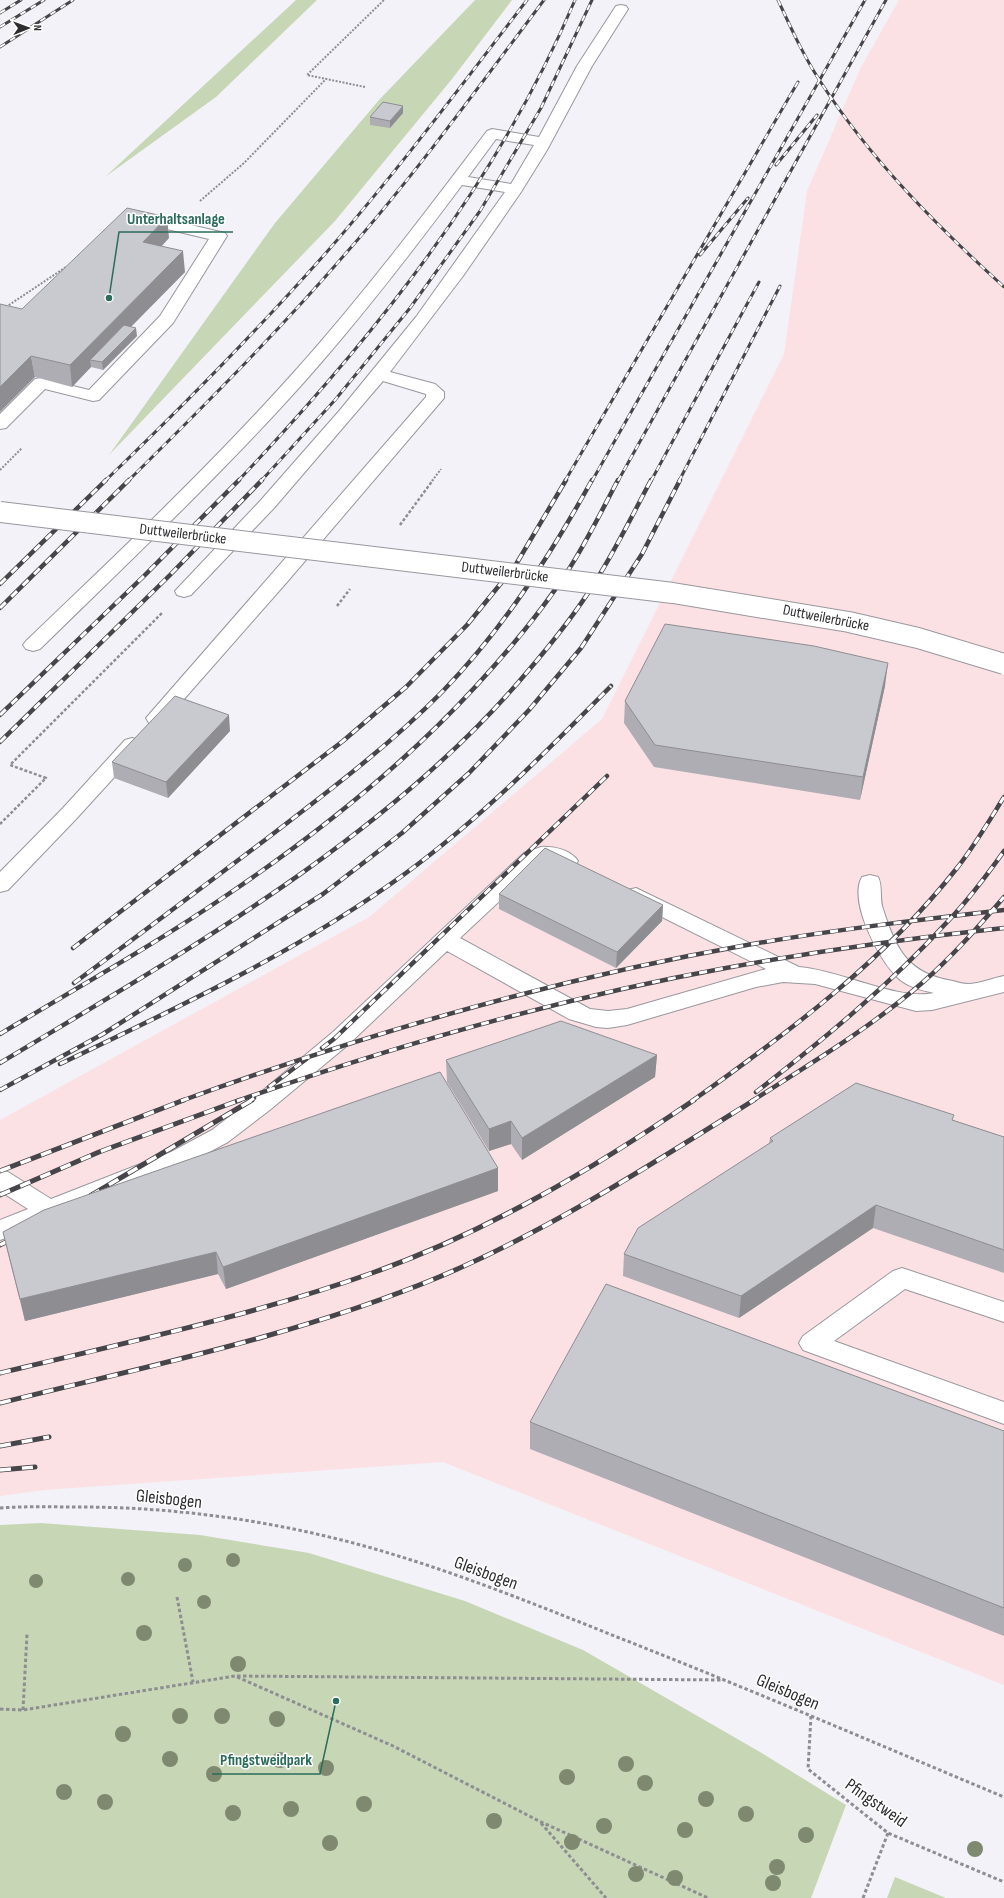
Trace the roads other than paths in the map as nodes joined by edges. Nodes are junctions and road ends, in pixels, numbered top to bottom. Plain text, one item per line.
1 (622, 10) dead end
2 (544, 142) junction
3 (458, 180) junction
4 (515, 189) junction
5 (133, 216) edge
6 (380, 375) junction
7 (0, 424) edge
8 (0, 512) edge
9 (184, 591) road end
10 (33, 645) dead end
11 (1004, 664) edge
12 (587, 871) edge
13 (870, 882) dead end
14 (0, 885) edge
15 (615, 885) edge
16 (446, 940) junction
17 (792, 973) junction
18 (1004, 984) edge
19 (966, 992) junction
20 (0, 1179) edge
21 (51, 1210) junction
22 (0, 1230) edge
23 (1004, 1312) edge
24 (1004, 1413) edge

1 - 2 street
2 - 3 street
2 - 4 street
3 - 4 street
3 - 10 street
4 - 6 street
5 - 7 street
6 - 9 street
6 - 14 street
8 - 11 street, Duttweilerbrücke, bridge
12 - 16 street
13 - 19 street
15 - 17 street
16 - 17 street
16 - 21 street
17 - 19 street
18 - 19 street
20 - 21 street
21 - 22 street
23 - 24 street

